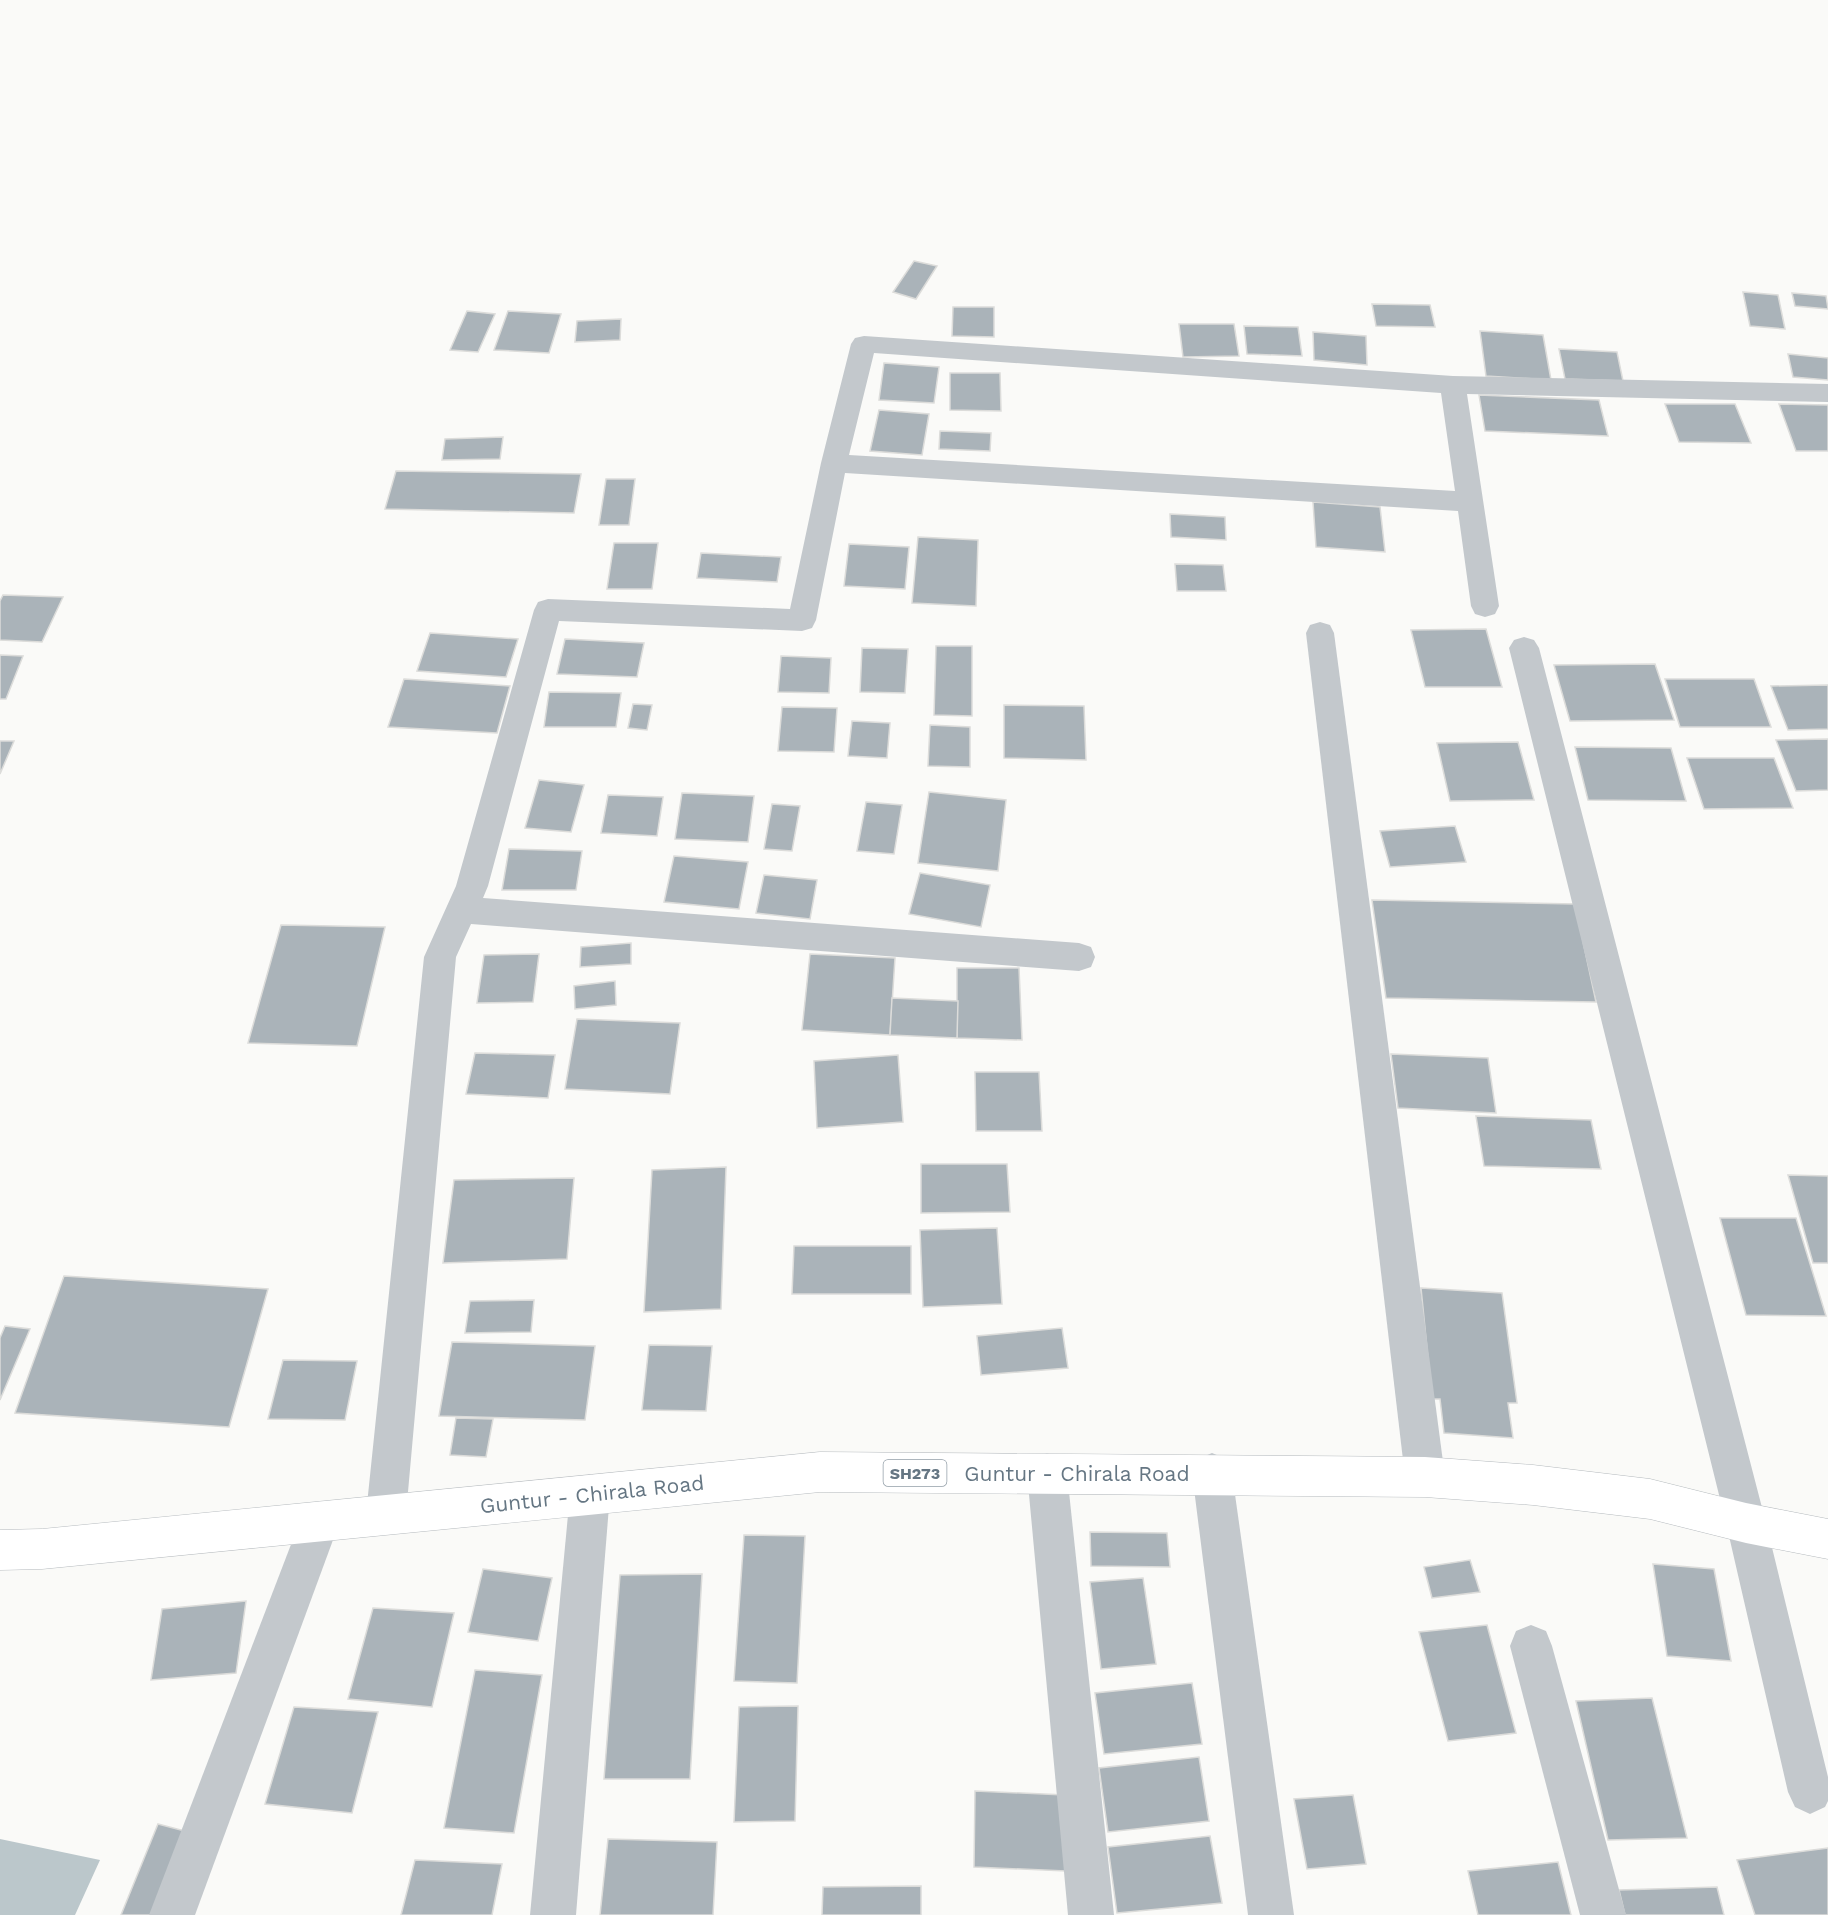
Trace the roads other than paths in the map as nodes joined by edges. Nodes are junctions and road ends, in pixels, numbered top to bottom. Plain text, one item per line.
1 (1453, 385) junction
2 (1828, 393) edge
3 (834, 463) junction
4 (1470, 502) junction
5 (1485, 606) dead end
6 (1320, 633) dead end
7 (1524, 648) dead end
8 (461, 910) junction
9 (1079, 957) dead end
10 (1047, 1473) junction
11 (1212, 1473) junction
12 (1425, 1477) junction
13 (590, 1494) junction
14 (386, 1514) junction
15 (320, 1521) junction
16 (1746, 1523) junction
17 (1828, 1539) edge
18 (0, 1550) edge
19 (1531, 1646) dead end
20 (1810, 1792) dead end
21 (172, 1915) edge
22 (553, 1915) edge
23 (1091, 1915) edge
24 (1271, 1915) edge
25 (1603, 1915) edge

1 - 2 street
1 - 3 street
1 - 4 street
3 - 4 street
3 - 8 street
4 - 5 street
6 - 12 street
7 - 16 street
8 - 9 street
8 - 14 street
10 - 11 main road, Guntur - Chirala Road / SH273
10 - 13 main road, Guntur - Chirala Road / SH273
10 - 23 street
11 - 12 main road, Guntur - Chirala Road / SH273
11 - 24 street
12 - 16 main road, Guntur - Chirala Road / SH273
13 - 14 main road, Guntur - Chirala Road / SH273
13 - 22 street
14 - 15 main road, Guntur - Chirala Road / SH273
15 - 18 main road, Guntur - Chirala Road / SH273
15 - 21 street
16 - 17 main road, Guntur - Chirala Road / SH273
16 - 20 street
19 - 25 street

